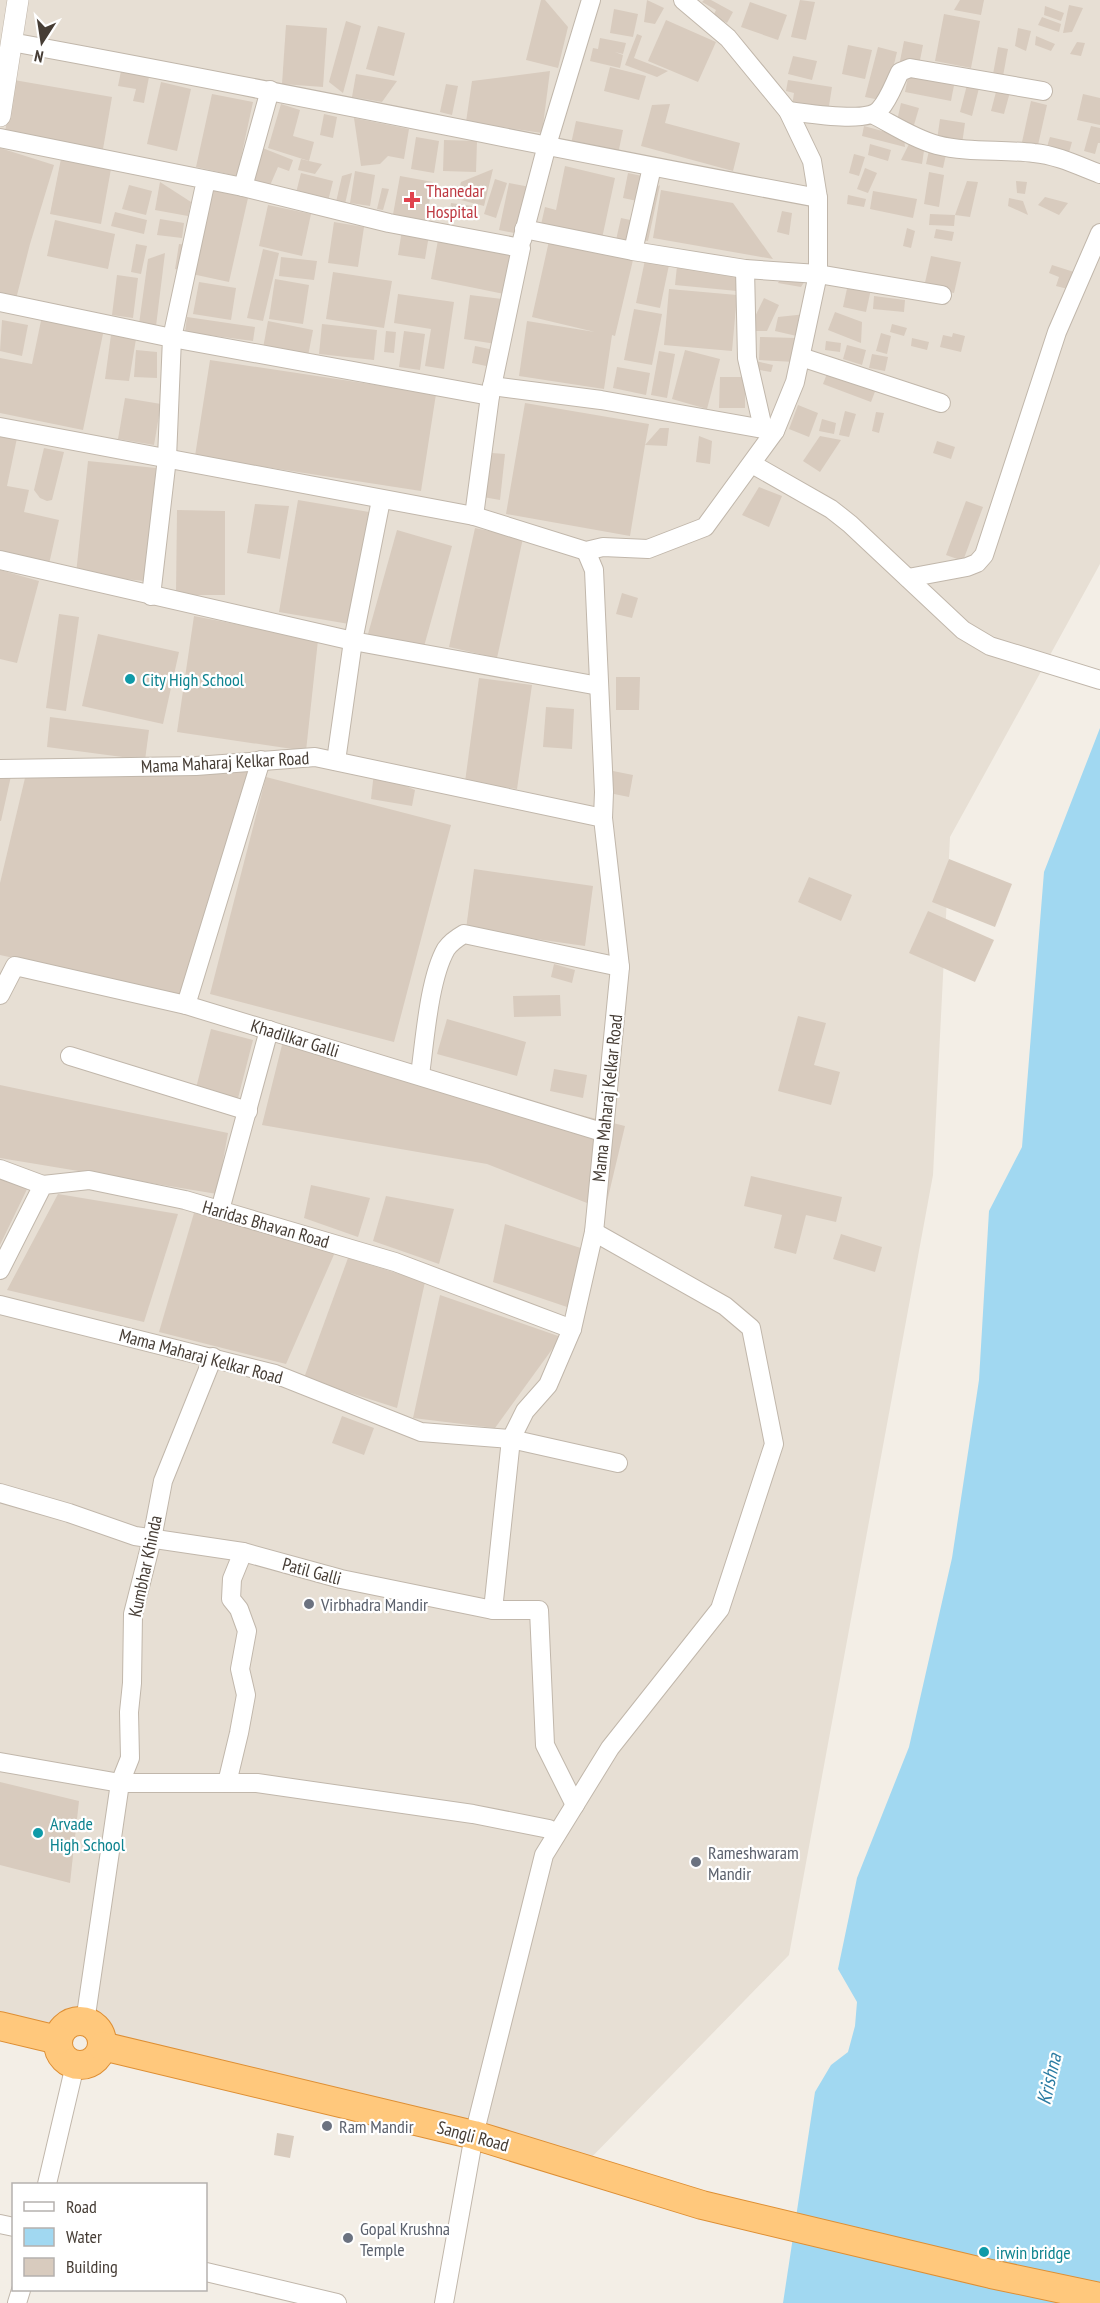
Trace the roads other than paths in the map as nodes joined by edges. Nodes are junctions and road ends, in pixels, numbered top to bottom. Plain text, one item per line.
1 (18, 0) edge
2 (591, 0) edge
3 (683, 0) edge
4 (11, 42) junction
5 (270, 90) junction
6 (1043, 91) dead end
7 (788, 111) junction
8 (874, 115) junction
9 (0, 116) edge
10 (0, 138) edge
11 (547, 145) junction
12 (652, 167) junction
13 (1100, 174) edge
14 (206, 180) junction
15 (243, 187) junction
16 (818, 198) junction
17 (524, 229) junction
18 (1100, 233) edge
19 (521, 248) junction
20 (633, 251) junction
21 (745, 269) junction
22 (818, 274) junction
23 (942, 295) dead end
24 (0, 302) edge
25 (172, 338) junction
26 (801, 357) junction
27 (491, 391) junction
28 (941, 403) dead end
29 (0, 427) edge
30 (769, 429) junction
31 (167, 458) junction
32 (752, 464) junction
33 (381, 500) junction
34 (474, 516) junction
35 (586, 551) junction
36 (0, 560) edge
37 (908, 578) junction
38 (152, 596) junction
39 (353, 641) junction
40 (1100, 680) edge
41 (599, 686) junction
42 (261, 760) junction
43 (336, 761) junction
44 (0, 769) edge
45 (603, 818) junction
46 (8, 965) edge
47 (620, 967) junction
48 (0, 994) edge
49 (186, 1005) junction
50 (269, 1030) junction
51 (70, 1056) dead end
52 (420, 1075) junction
53 (248, 1111) junction
54 (602, 1131) junction
55 (0, 1169) edge
56 (43, 1185) junction
57 (220, 1210) junction
58 (594, 1232) junction
59 (0, 1270) edge
60 (0, 1305) edge
61 (572, 1329) junction
62 (213, 1357) junction
63 (511, 1439) junction
64 (618, 1463) dead end
65 (0, 1493) edge
66 (152, 1539) junction
67 (243, 1552) junction
68 (493, 1610) junction
69 (0, 1762) edge
70 (120, 1783) junction
71 (227, 1783) junction
72 (575, 1805) junction
73 (556, 1835) junction
74 (85, 2022) junction
75 (0, 2026) edge
76 (58, 2040) junction
77 (102, 2046) junction
78 (75, 2065) junction
79 (474, 2135) junction
80 (47, 2183) edge
81 (207, 2272) edge
82 (1100, 2297) edge
83 (337, 2303) edge
84 (444, 2303) edge

1 - 4 street
2 - 11 street
3 - 7 street
4 - 5 street
4 - 9 street
5 - 11 street
5 - 15 street
6 - 8 street
7 - 8 street
7 - 16 street
8 - 13 street
10 - 14 street
11 - 12 street
11 - 17 street
12 - 16 street
12 - 20 street
14 - 15 street
14 - 25 street
15 - 19 street
16 - 22 street
17 - 19 street
17 - 20 street
18 - 37 street
19 - 27 street
20 - 21 street
21 - 22 street
21 - 30 street
22 - 23 street
22 - 26 street
24 - 25 street
25 - 27 street
25 - 31 street
26 - 28 street
26 - 30 street
27 - 30 street
27 - 34 street
29 - 31 street
30 - 32 street
31 - 33 street
31 - 38 street
32 - 35 street
32 - 37 street
33 - 34 street
33 - 39 street
34 - 35 street
35 - 41 street
36 - 38 street
37 - 40 street
38 - 39 street
39 - 41 street
39 - 43 street
41 - 45 street
42 - 43 street, Mama Maharaj Kelkar Road
42 - 44 street, Mama Maharaj Kelkar Road
42 - 49 street
43 - 45 street, Mama Maharaj Kelkar Road
45 - 47 street, Mama Maharaj Kelkar Road
46 - 48 street, Khadilkar Galli
46 - 49 street, Khadilkar Galli
47 - 52 street
47 - 54 street, Mama Maharaj Kelkar Road
49 - 50 street, Khadilkar Galli
50 - 52 street, Khadilkar Galli
50 - 53 street
51 - 53 street
52 - 54 street, Khadilkar Galli
53 - 57 street
54 - 58 street, Mama Maharaj Kelkar Road
55 - 56 street
56 - 57 street, Haridas Bhavan Road
56 - 59 street
57 - 61 street, Haridas Bhavan Road
58 - 61 street, Mama Maharaj Kelkar Road
58 - 72 street
60 - 62 street, Mama Maharaj Kelkar Road
61 - 63 street, Mama Maharaj Kelkar Road
62 - 63 street, Mama Maharaj Kelkar Road
62 - 66 street, Kumbhar Khinda
63 - 64 street
63 - 68 street
65 - 66 street, Patil Galli
66 - 67 street, Patil Galli
66 - 70 street, Kumbhar Khinda
67 - 68 street, Patil Galli
67 - 71 street
68 - 72 street, Patil Galli
69 - 70 street
70 - 71 street
70 - 74 street, Kumbhar Khinda
71 - 73 street
72 - 73 street
73 - 79 street
74 - 76 highway
74 - 77 highway
75 - 76 highway
76 - 78 highway
77 - 78 highway
77 - 79 highway, Sangli Road
78 - 80 street
79 - 82 highway, Sangli Road
79 - 84 street
81 - 83 street

